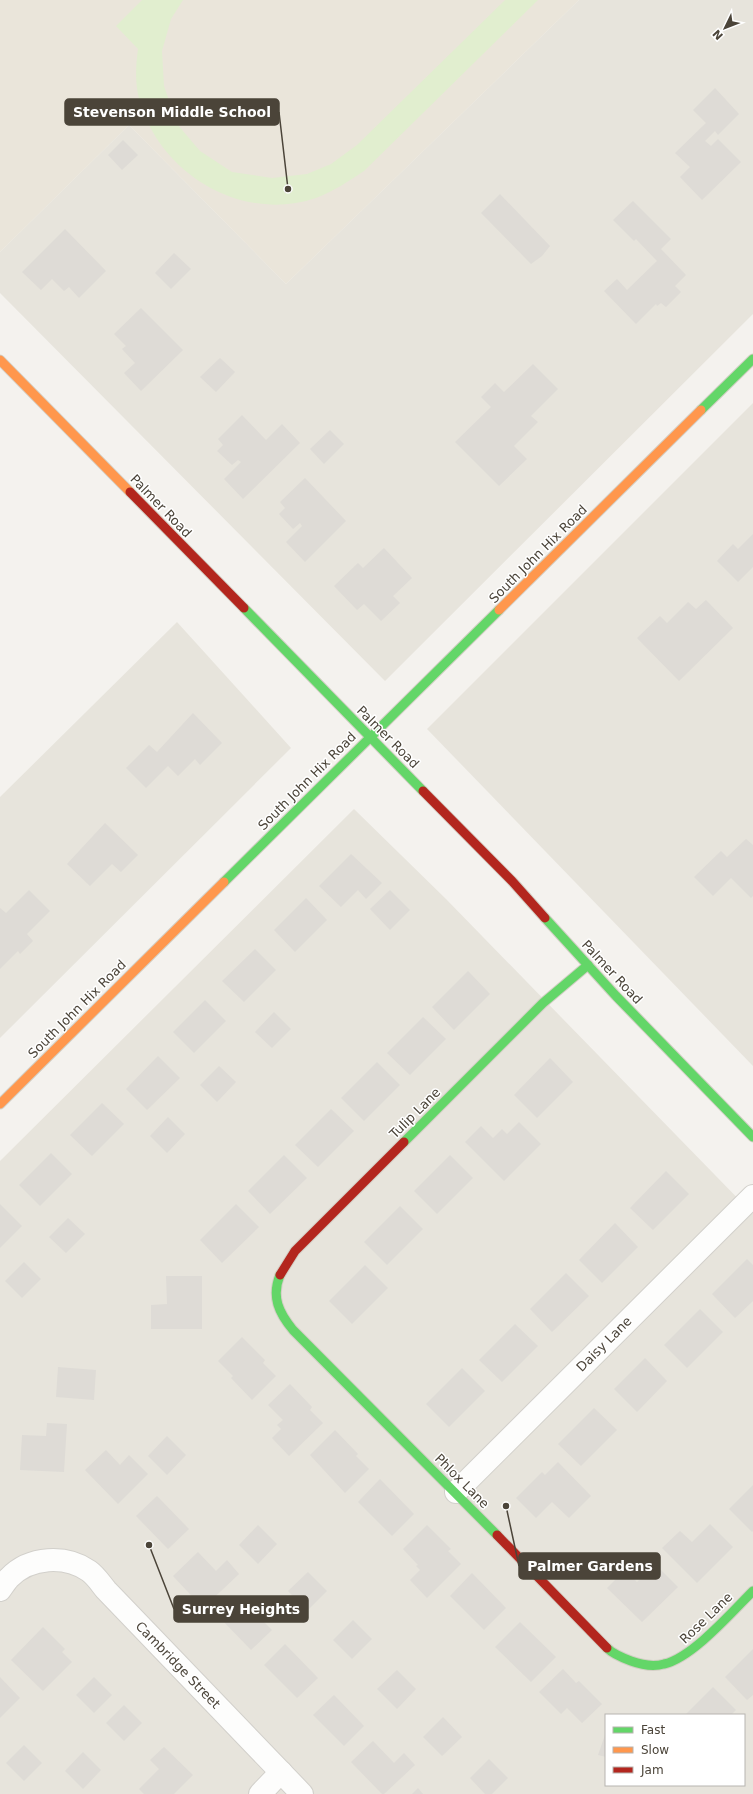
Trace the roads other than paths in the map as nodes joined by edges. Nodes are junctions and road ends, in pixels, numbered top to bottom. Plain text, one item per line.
1 (753, 359) edge
2 (0, 360) edge
3 (370, 737) junction
4 (588, 964) junction
5 (0, 1104) edge
6 (753, 1137) edge
7 (753, 1196) edge
8 (275, 1292) joint
9 (456, 1492) junction
10 (0, 1590) edge
11 (753, 1591) edge
12 (652, 1666) joint
13 (281, 1772) junction
14 (260, 1794) edge
15 (302, 1794) edge

1 - 3 street, South John Hix Road
2 - 3 street, Palmer Road
3 - 4 street, Palmer Road
3 - 5 street, South John Hix Road
4 - 6 street, Palmer Road
4 - 8 street, Tulip Lane
7 - 9 street, Daisy Lane
8 - 9 street, Phlox Lane
9 - 12 street, Phlox Lane
10 - 13 street, Cambridge Street
11 - 12 street, Rose Lane
13 - 14 street
13 - 15 street, Cambridge Street

